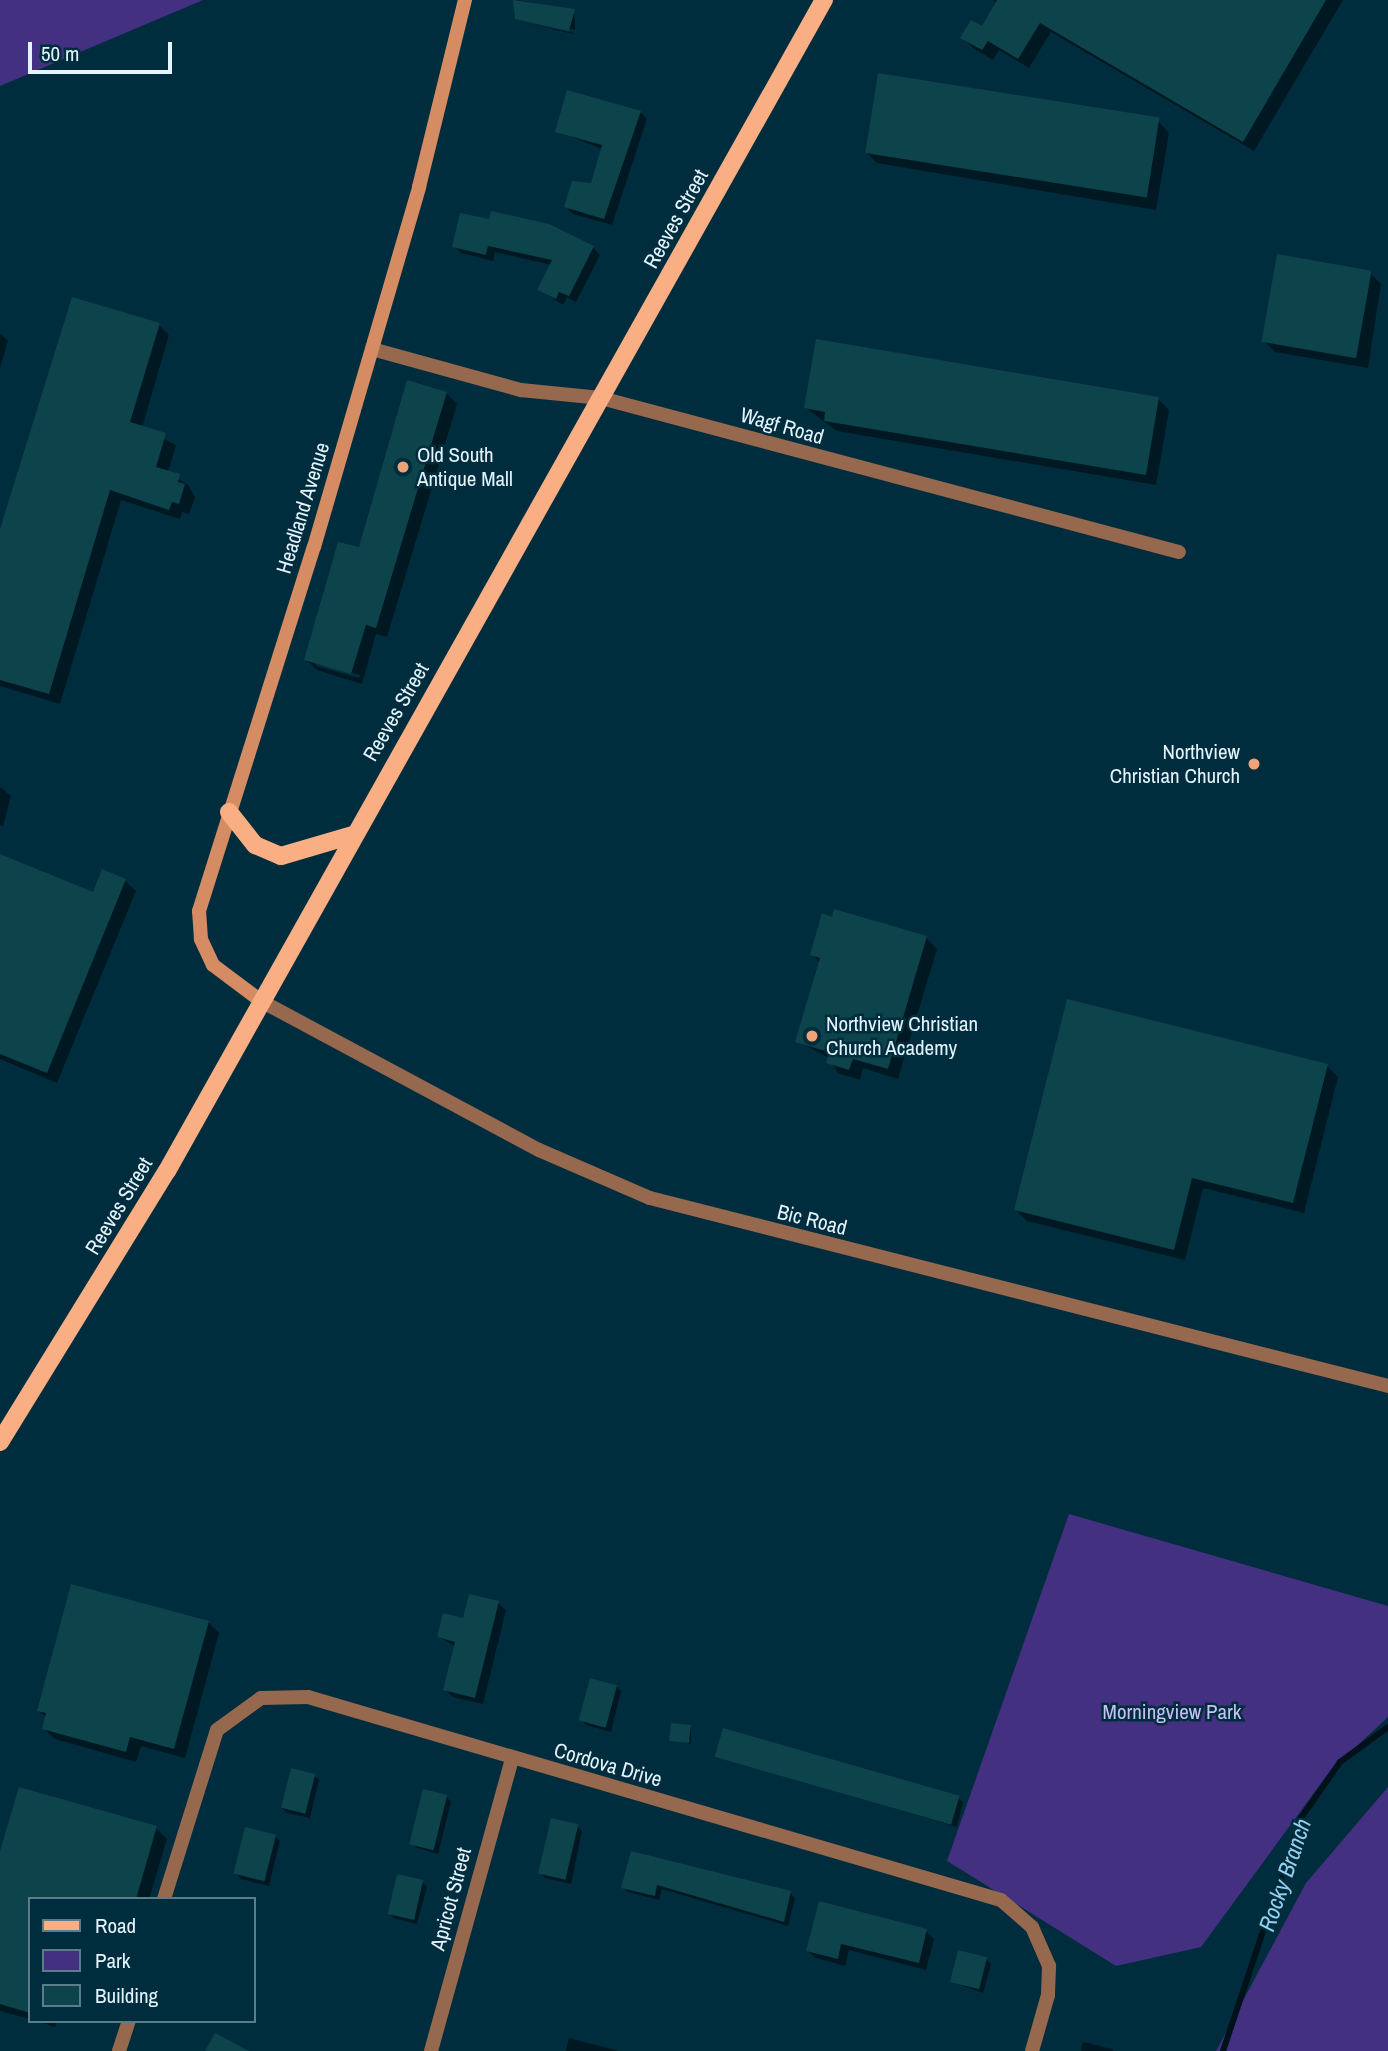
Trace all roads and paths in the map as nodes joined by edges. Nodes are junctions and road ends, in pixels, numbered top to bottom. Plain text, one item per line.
1 (465, 0) edge
2 (824, 0) edge
3 (372, 349) junction
4 (601, 398) junction
5 (1179, 552) dead end
6 (229, 812) junction
7 (353, 835) junction
8 (261, 1001) junction
9 (1388, 1386) edge
10 (0, 1442) edge
11 (512, 1758) junction
12 (165, 1897) edge
13 (128, 2023) edge
14 (119, 2051) edge
15 (431, 2051) edge
16 (1032, 2051) edge

1 - 3 main road, Headland Avenue
2 - 4 main road, Reeves Street
3 - 4 street, Wagf Road
3 - 6 main road, Headland Avenue
4 - 5 street, Wagf Road
4 - 7 main road, Reeves Street
6 - 7 main road
6 - 8 main road, Headland Avenue
7 - 8 main road, Reeves Street
8 - 9 street, Bic Road
8 - 10 main road, Reeves Street
11 - 12 street, Cordova Drive
11 - 15 street, Apricot Street
11 - 16 street, Cordova Drive
13 - 14 street

